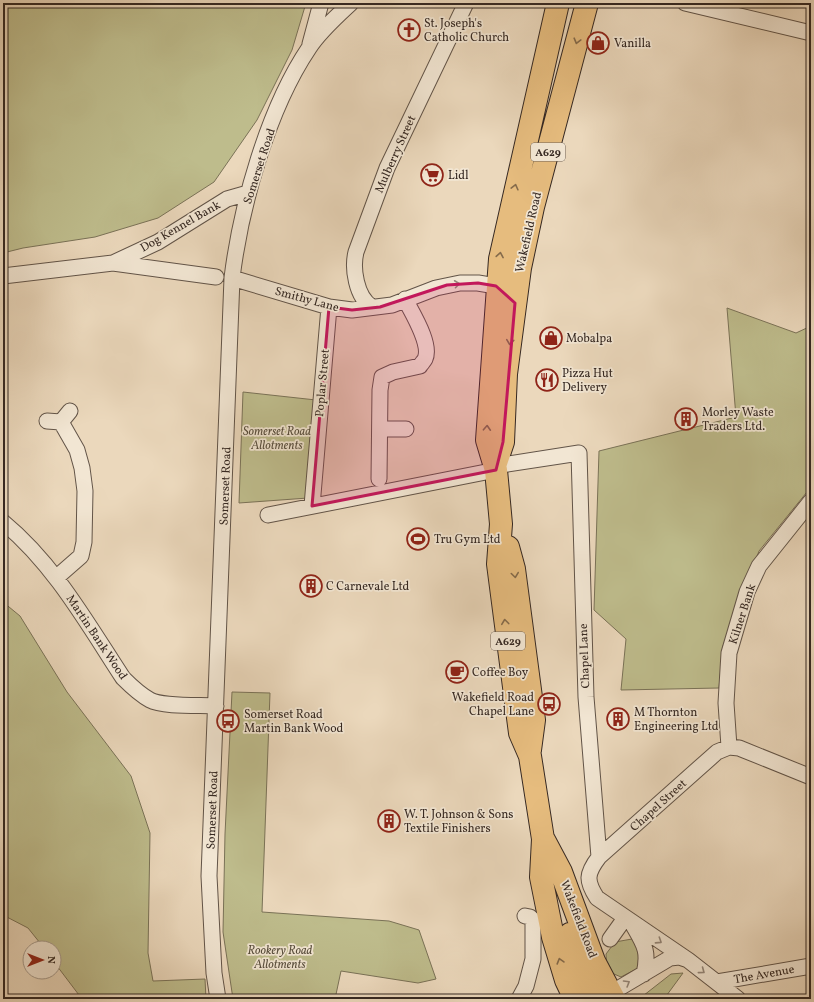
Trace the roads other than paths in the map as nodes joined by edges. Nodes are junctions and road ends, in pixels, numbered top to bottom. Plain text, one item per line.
1 (321, 3) edge
2 (350, 3) edge
3 (466, 3) edge
4 (558, 3) edge
5 (587, 3) edge
6 (685, 3) edge
7 (811, 33) edge
8 (309, 47) junction
9 (248, 193) junction
10 (113, 263) junction
11 (3, 276) edge
12 (216, 277) dead end
13 (232, 278) junction
14 (496, 286) junction
15 (405, 299) junction
16 (515, 303) junction
17 (372, 306) junction
18 (329, 307) junction
19 (60, 418) dead end
20 (380, 429) junction
21 (406, 429) dead end
22 (495, 468) junction
23 (379, 479) dead end
24 (811, 501) edge
25 (312, 506) junction
26 (268, 515) dead end
27 (3, 522) edge
28 (57, 577) junction
29 (216, 706) junction
30 (729, 747) junction
31 (811, 777) edge
32 (543, 839) junction
33 (595, 863) junction
34 (525, 916) dead end
35 (628, 921) junction
36 (610, 939) dead end
37 (688, 960) junction
38 (811, 966) edge
39 (644, 974) junction
40 (717, 982) junction
41 (592, 997) edge
42 (218, 999) edge
43 (519, 999) edge
44 (738, 999) edge

1 - 8 street
2 - 8 street, Somerset Road
3 - 17 street, Mulberry Street
14 -> 4 highway, Wakefield Road / A629
5 -> 16 highway, Wakefield Road / A629
6 - 7 street
8 - 9 street, Somerset Road
9 - 10 street, Dog Kennel Bank
9 - 13 street, Somerset Road
10 - 11 street, Dog Kennel Bank
10 - 12 street, Dog Kennel Bank
13 - 18 street, Smithy Lane
13 - 29 street, Somerset Road
15 -> 14 street, Smithy Lane
14 - 16 street
22 -> 14 highway, Wakefield Road / A629
15 - 17 street, Smithy Lane
15 - 20 street
16 -> 22 highway, Wakefield Road / A629
17 - 18 street, Smithy Lane
18 - 25 street, Poplar Street
19 - 28 street
20 - 21 street
20 - 23 street
22 - 25 street
22 - 32 highway, Wakefield Road / A629
22 - 33 street, Chapel Lane
24 - 30 street, Kilner Bank
25 - 26 street
27 - 28 street, Martin Bank Wood
28 - 29 street, Martin Bank Wood
29 - 42 street, Somerset Road
30 - 31 street
30 - 33 street, Chapel Street
32 - 41 highway, Wakefield Road / A629
41 -> 32 highway, Wakefield Road / A629
33 - 35 street, Chapel Lane
34 - 43 street
35 - 36 street
35 -> 37 street, Chapel Lane
35 - 39 street
37 - 39 street
37 -> 40 street, Chapel Lane
38 - 40 street, The Avenue
41 -> 39 street
40 - 44 street, Chapel Lane

